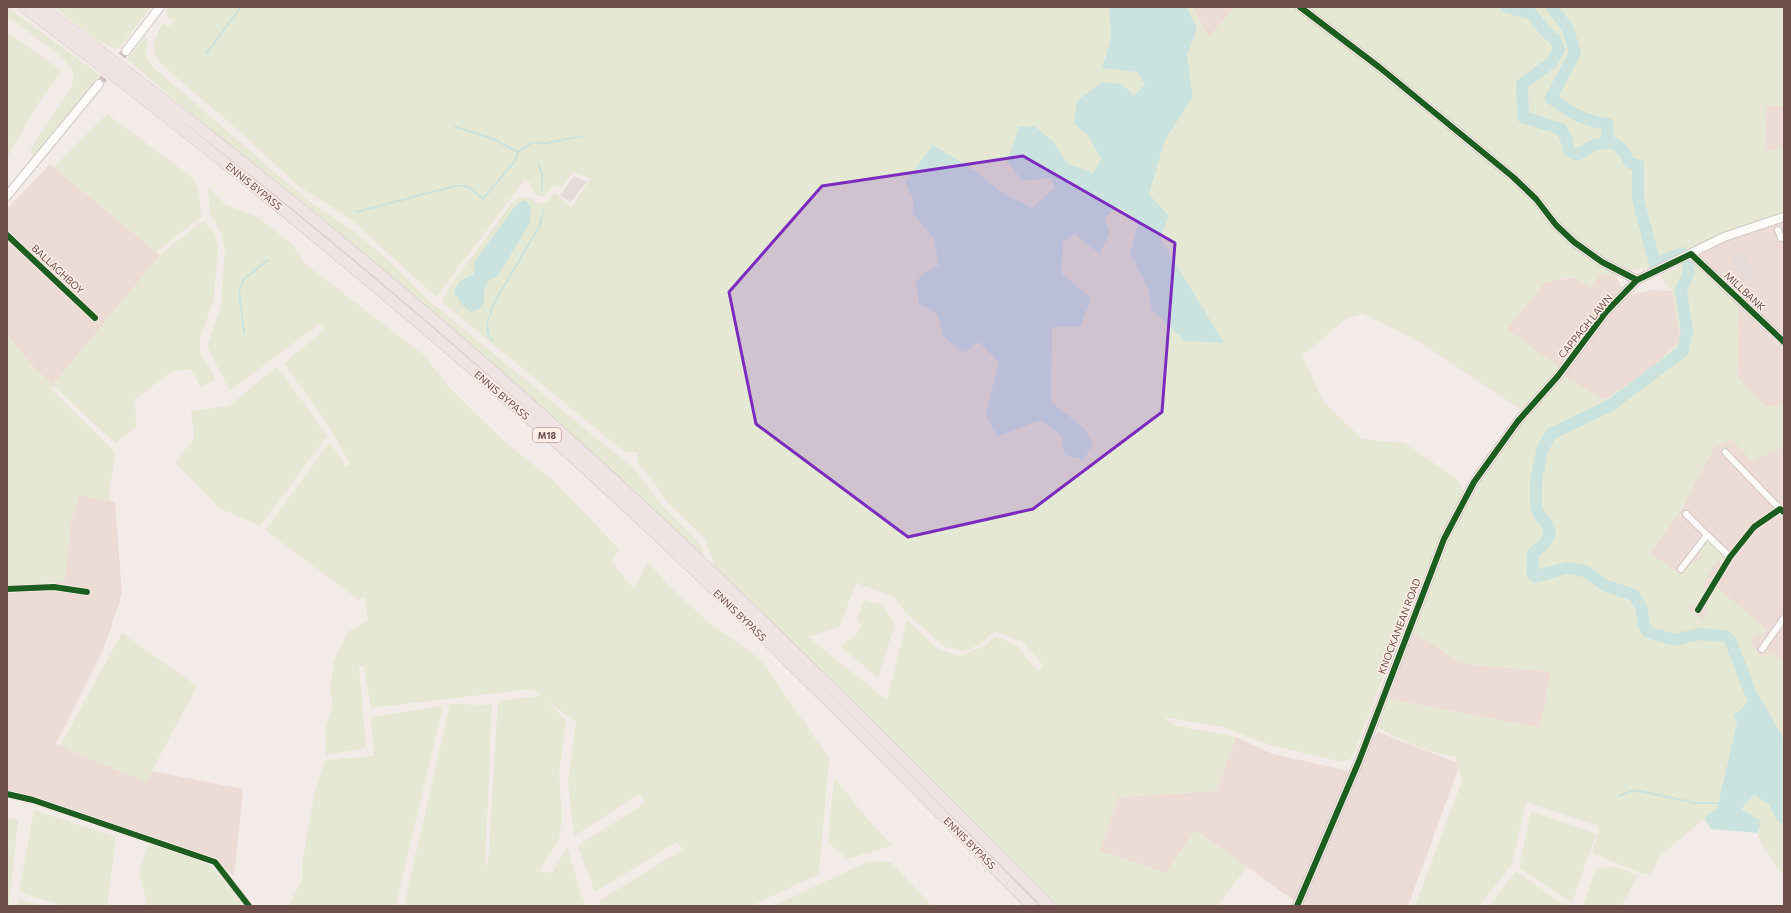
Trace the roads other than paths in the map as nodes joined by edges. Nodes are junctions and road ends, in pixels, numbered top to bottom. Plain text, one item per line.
1 (24, 7) edge
2 (41, 7) edge
3 (160, 7) edge
4 (1300, 7) edge
5 (126, 51) tunnel mouth
6 (99, 84) tunnel mouth
7 (7, 196) edge
8 (1784, 217) edge
9 (1778, 230) dead end
10 (7, 235) edge
11 (1784, 237) edge
12 (1691, 254) junction
13 (1637, 280) junction
14 (95, 318) dead end
15 (1784, 342) edge
16 (1558, 376) joint
17 (1725, 452) dead end
18 (1782, 510) edge
19 (1686, 514) dead end
20 (1707, 535) junction
21 (1730, 557) junction
22 (1681, 569) dead end
23 (7, 589) edge
24 (87, 592) dead end
25 (1698, 610) dead end
26 (1784, 618) edge
27 (1762, 649) dead end
28 (7, 794) edge
29 (250, 906) edge
30 (1032, 906) edge
31 (1049, 906) edge
32 (1297, 906) edge

1 - 30 highway, ENNIS BYPASS / M18
2 - 31 highway, ENNIS BYPASS / M18
3 - 5 street
4 - 13 street
6 - 7 street
8 - 12 street, CAPPAGH LAWN
9 - 11 street
10 - 14 street, BALLAGHBOY
12 - 13 street, CAPPAGH LAWN
12 - 15 street, MILLBANK
13 - 16 street, CAPPAGH LAWN
16 - 32 street, KNOCKANEAN ROAD
17 - 18 street
18 - 21 street
19 - 20 street
20 - 21 street
20 - 22 street
21 - 25 street
23 - 24 street
26 - 27 street
28 - 29 street

